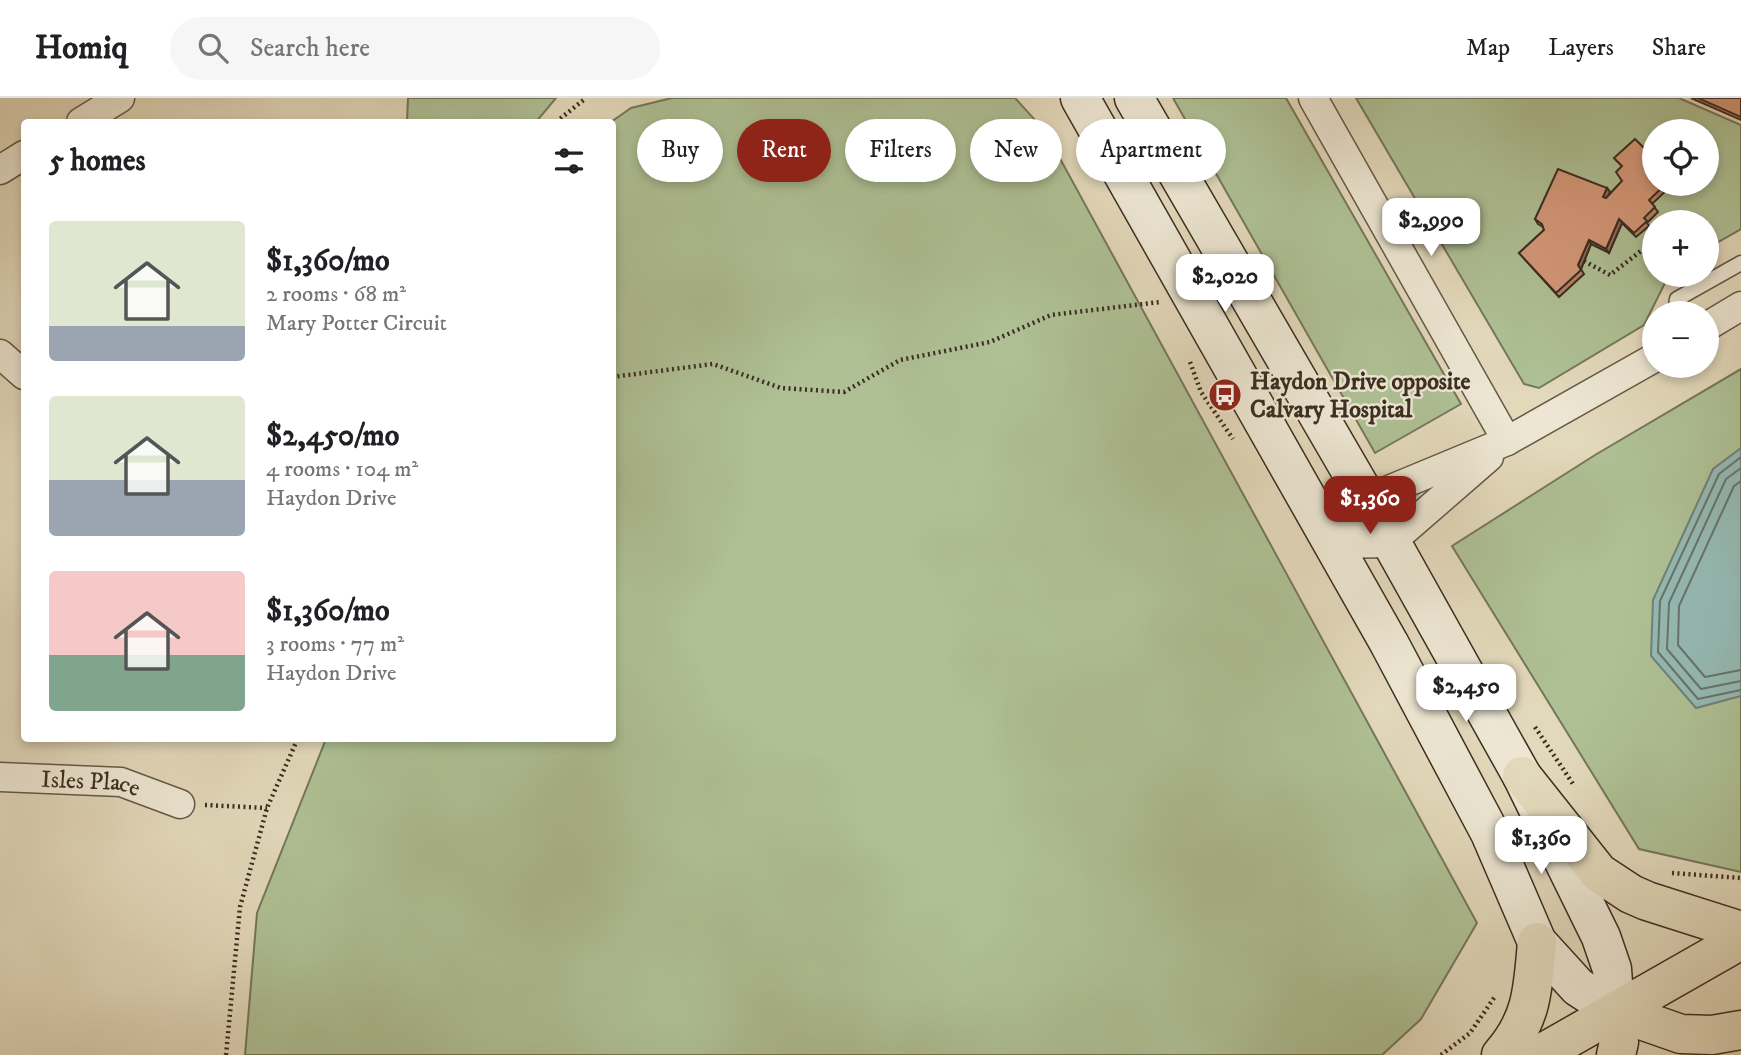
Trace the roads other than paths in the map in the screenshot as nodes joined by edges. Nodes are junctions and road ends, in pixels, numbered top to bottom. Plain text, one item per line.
1 (119, 98) edge
2 (1080, 98) edge
3 (1134, 98) edge
4 (1313, 98) edge
5 (86, 119) edge
6 (21, 157) edge
7 (0, 170) edge
8 (1741, 263) edge
9 (1677, 301) edge
10 (1741, 306) edge
11 (1719, 319) edge
12 (0, 354) edge
13 (1642, 365) edge
14 (21, 373) edge
15 (1507, 441) junction
16 (1367, 499) junction
17 (1390, 543) junction
18 (1334, 544) junction
19 (1522, 776) junction
20 (0, 777) edge
21 (180, 804) road end
22 (1741, 931) edge
23 (1741, 940) edge
24 (1537, 942) junction
25 (1615, 1011) junction
26 (1741, 1030) edge
27 (1501, 1055) edge
28 (1539, 1055) edge
29 (1616, 1055) edge

1 - 5 street
2 - 18 main road
3 - 16 main road
4 - 15 street
6 - 7 street
8 - 9 lane
10 - 11 street
12 - 14 street
13 - 15 street
15 - 16 street
15 - 17 street
16 - 17 main road
16 - 18 street
17 - 18 street
17 - 19 main road
18 - 24 main road
19 - 22 main road
19 - 25 main road
20 - 21 street, Isles Place
23 - 25 main road
24 - 25 main road
24 - 27 main road
25 - 26 main road
25 - 28 main road
25 - 29 main road

